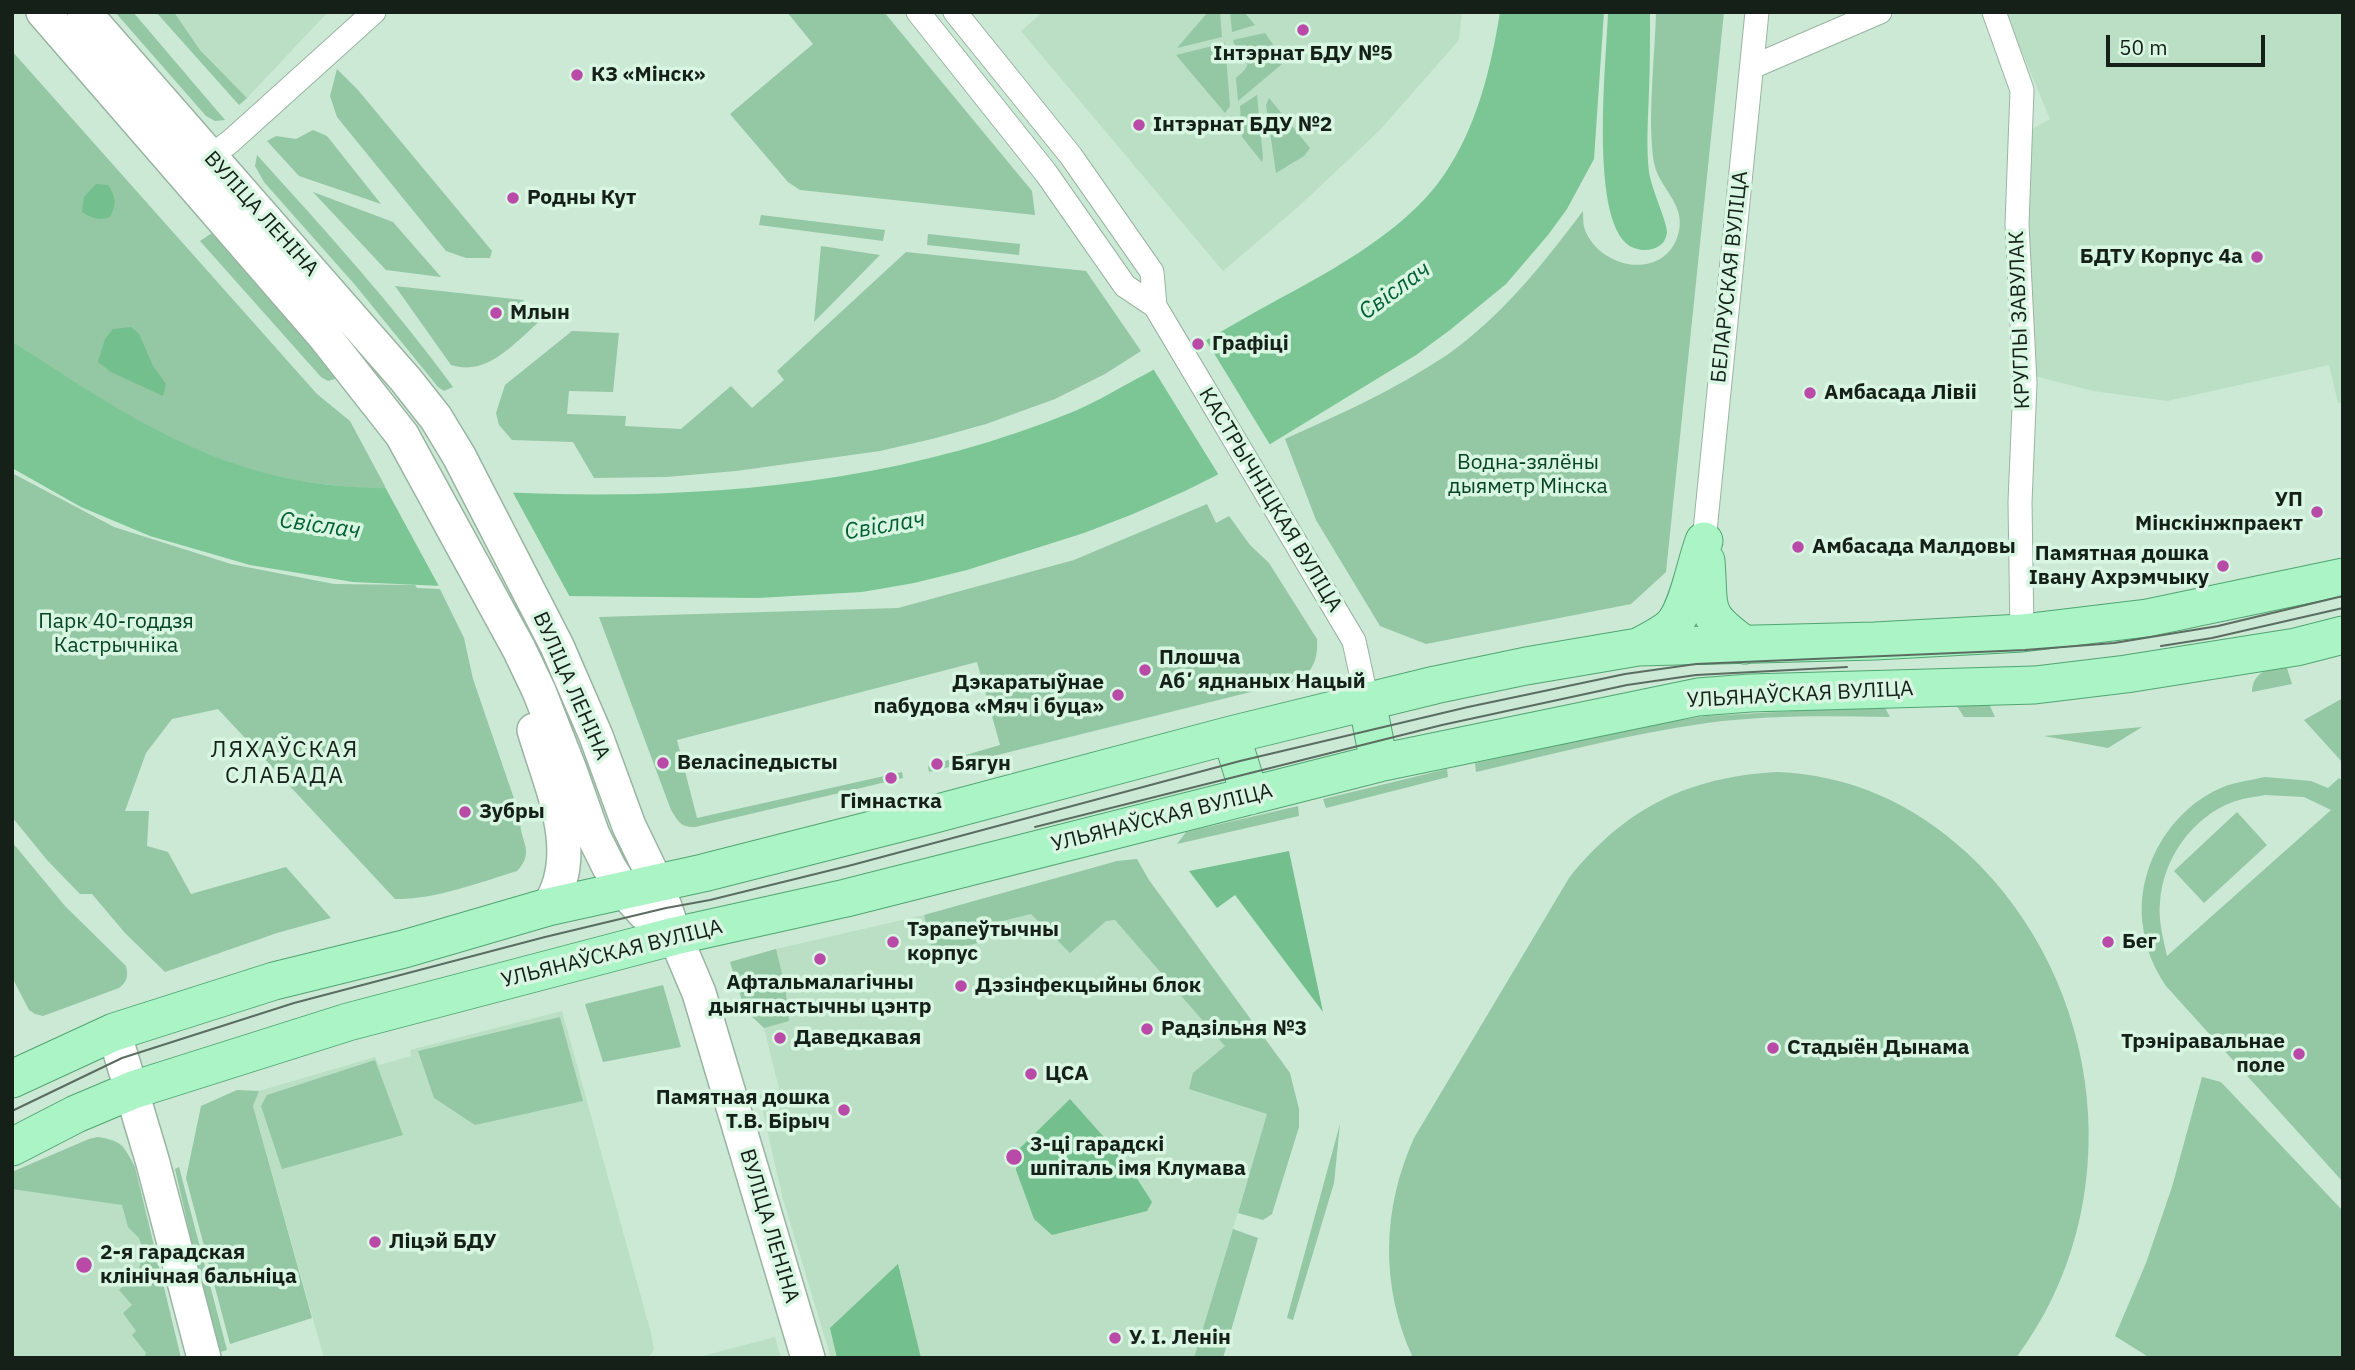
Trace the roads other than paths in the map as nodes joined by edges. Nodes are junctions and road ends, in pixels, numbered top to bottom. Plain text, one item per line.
1 (43, 12) edge
2 (84, 12) edge
3 (374, 12) edge
4 (918, 12) edge
5 (955, 12) edge
6 (1757, 12) edge
7 (1880, 12) edge
8 (1994, 12) edge
9 (1752, 67) junction
10 (210, 157) junction
11 (281, 286) junction
12 (1155, 306) junction
13 (436, 418) junction
14 (1704, 541) junction
15 (2343, 578) edge
16 (2022, 632) junction
17 (2343, 635) edge
18 (516, 644) junction
19 (1745, 645) junction
20 (1638, 647) junction
21 (2035, 685) junction
22 (1367, 701) junction
23 (1231, 735) junction
24 (1379, 763) junction
25 (1250, 796) junction
26 (640, 888) junction
27 (548, 907) junction
28 (675, 936) junction
29 (114, 1032) junction
30 (12, 1079) edge
31 (133, 1090) junction
32 (12, 1147) edge
33 (204, 1358) edge
34 (808, 1358) edge

1 - 11 main road, ВУЛІЦА ЛЕНІНА
2 - 10 main road, ВУЛІЦА ЛЕНІНА
3 - 10 street
4 - 12 street, КАСТРЫЧНІЦКАЯ ВУЛІЦА
5 - 12 street, КАСТРЫЧНІЦКАЯ ВУЛІЦА
6 - 9 street, БЕЛАРУСКАЯ ВУЛІЦА
7 - 9 street
8 - 16 street, КРУГЛЫ ЗАВУЛАК
9 - 14 street, БЕЛАРУСКАЯ ВУЛІЦА
10 - 13 main road, ВУЛІЦА ЛЕНІНА
11 - 13 main road, ВУЛІЦА ЛЕНІНА
11 - 18 main road, ВУЛІЦА ЛЕНІНА
12 - 22 street, КАСТРЫЧНІЦКАЯ ВУЛІЦА
13 - 26 main road, ВУЛІЦА ЛЕНІНА
14 - 19 main road
14 - 20 main road
15 - 16 main road
16 - 19 main road
16 - 21 main road
17 - 21 main road, УЛЬЯНАЎСКАЯ ВУЛІЦА
18 - 26 main road
18 - 27 main road
19 - 20 main road
20 - 22 main road
21 - 24 main road, УЛЬЯНАЎСКАЯ ВУЛІЦА
22 - 23 main road
22 - 24 main road
23 - 25 main road
23 - 26 main road
24 - 25 main road, УЛЬЯНАЎСКАЯ ВУЛІЦА
25 - 28 main road, УЛЬЯНАЎСКАЯ ВУЛІЦА
26 - 27 main road
26 - 28 main road, ВУЛІЦА ЛЕНІНА
27 - 29 main road
28 - 31 main road, УЛЬЯНАЎСКАЯ ВУЛІЦА
28 - 34 main road, ВУЛІЦА ЛЕНІНА
29 - 30 main road
29 - 31 main road
31 - 32 main road, УЛЬЯНАЎСКАЯ ВУЛІЦА
31 - 33 main road

